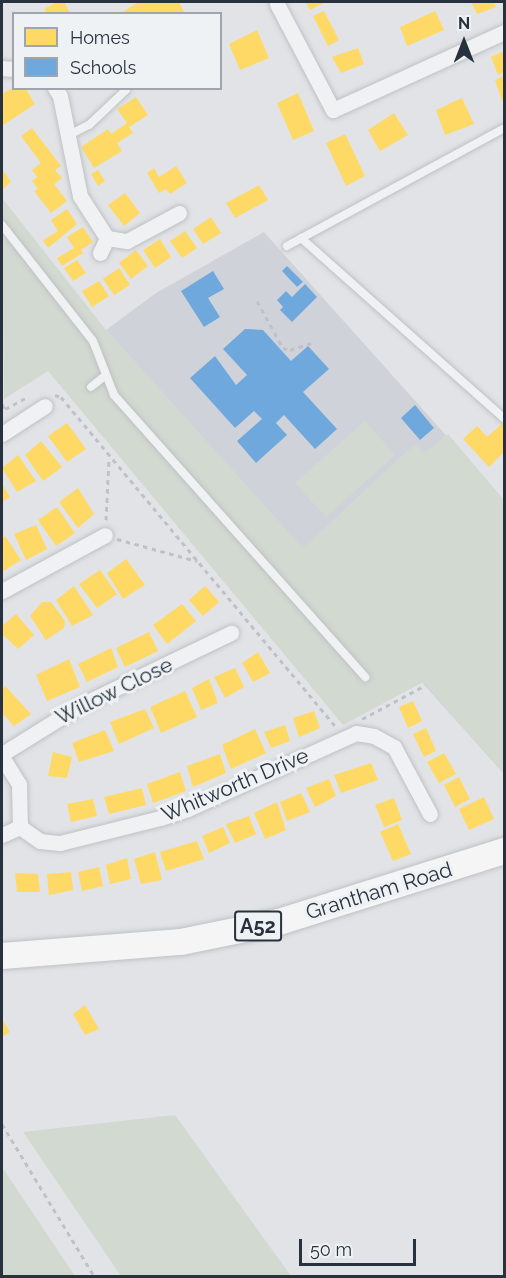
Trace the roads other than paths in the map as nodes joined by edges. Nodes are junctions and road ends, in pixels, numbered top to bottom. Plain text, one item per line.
1 (277, 4) dead end
2 (504, 32) edge
3 (56, 90) edge
4 (126, 90) edge
5 (504, 128) edge
6 (66, 137) junction
7 (179, 213) dead end
8 (2, 225) edge
9 (107, 238) junction
10 (301, 238) junction
11 (286, 246) dead end
12 (100, 253) dead end
13 (106, 375) junction
14 (91, 387) dead end
15 (43, 398) road end
16 (504, 418) edge
17 (2, 434) edge
18 (105, 535) road end
19 (2, 591) edge
20 (231, 633) dead end
21 (365, 678) dead end
22 (2, 756) edge
23 (430, 814) dead end
24 (20, 827) junction
25 (2, 835) edge
26 (504, 851) edge
27 (2, 956) edge

1 - 2 street
3 - 6 street
4 - 6 lane
5 - 10 lane
6 - 9 street
7 - 9 street
8 - 13 lane
9 - 12 street
10 - 11 lane
10 - 16 lane
13 - 14 lane
13 - 21 lane
15 - 17 street
18 - 19 street
20 - 22 street, Willow Close
22 - 24 street
23 - 24 street, Whitworth Drive
24 - 25 street
26 - 27 highway, Grantham Road / A52

